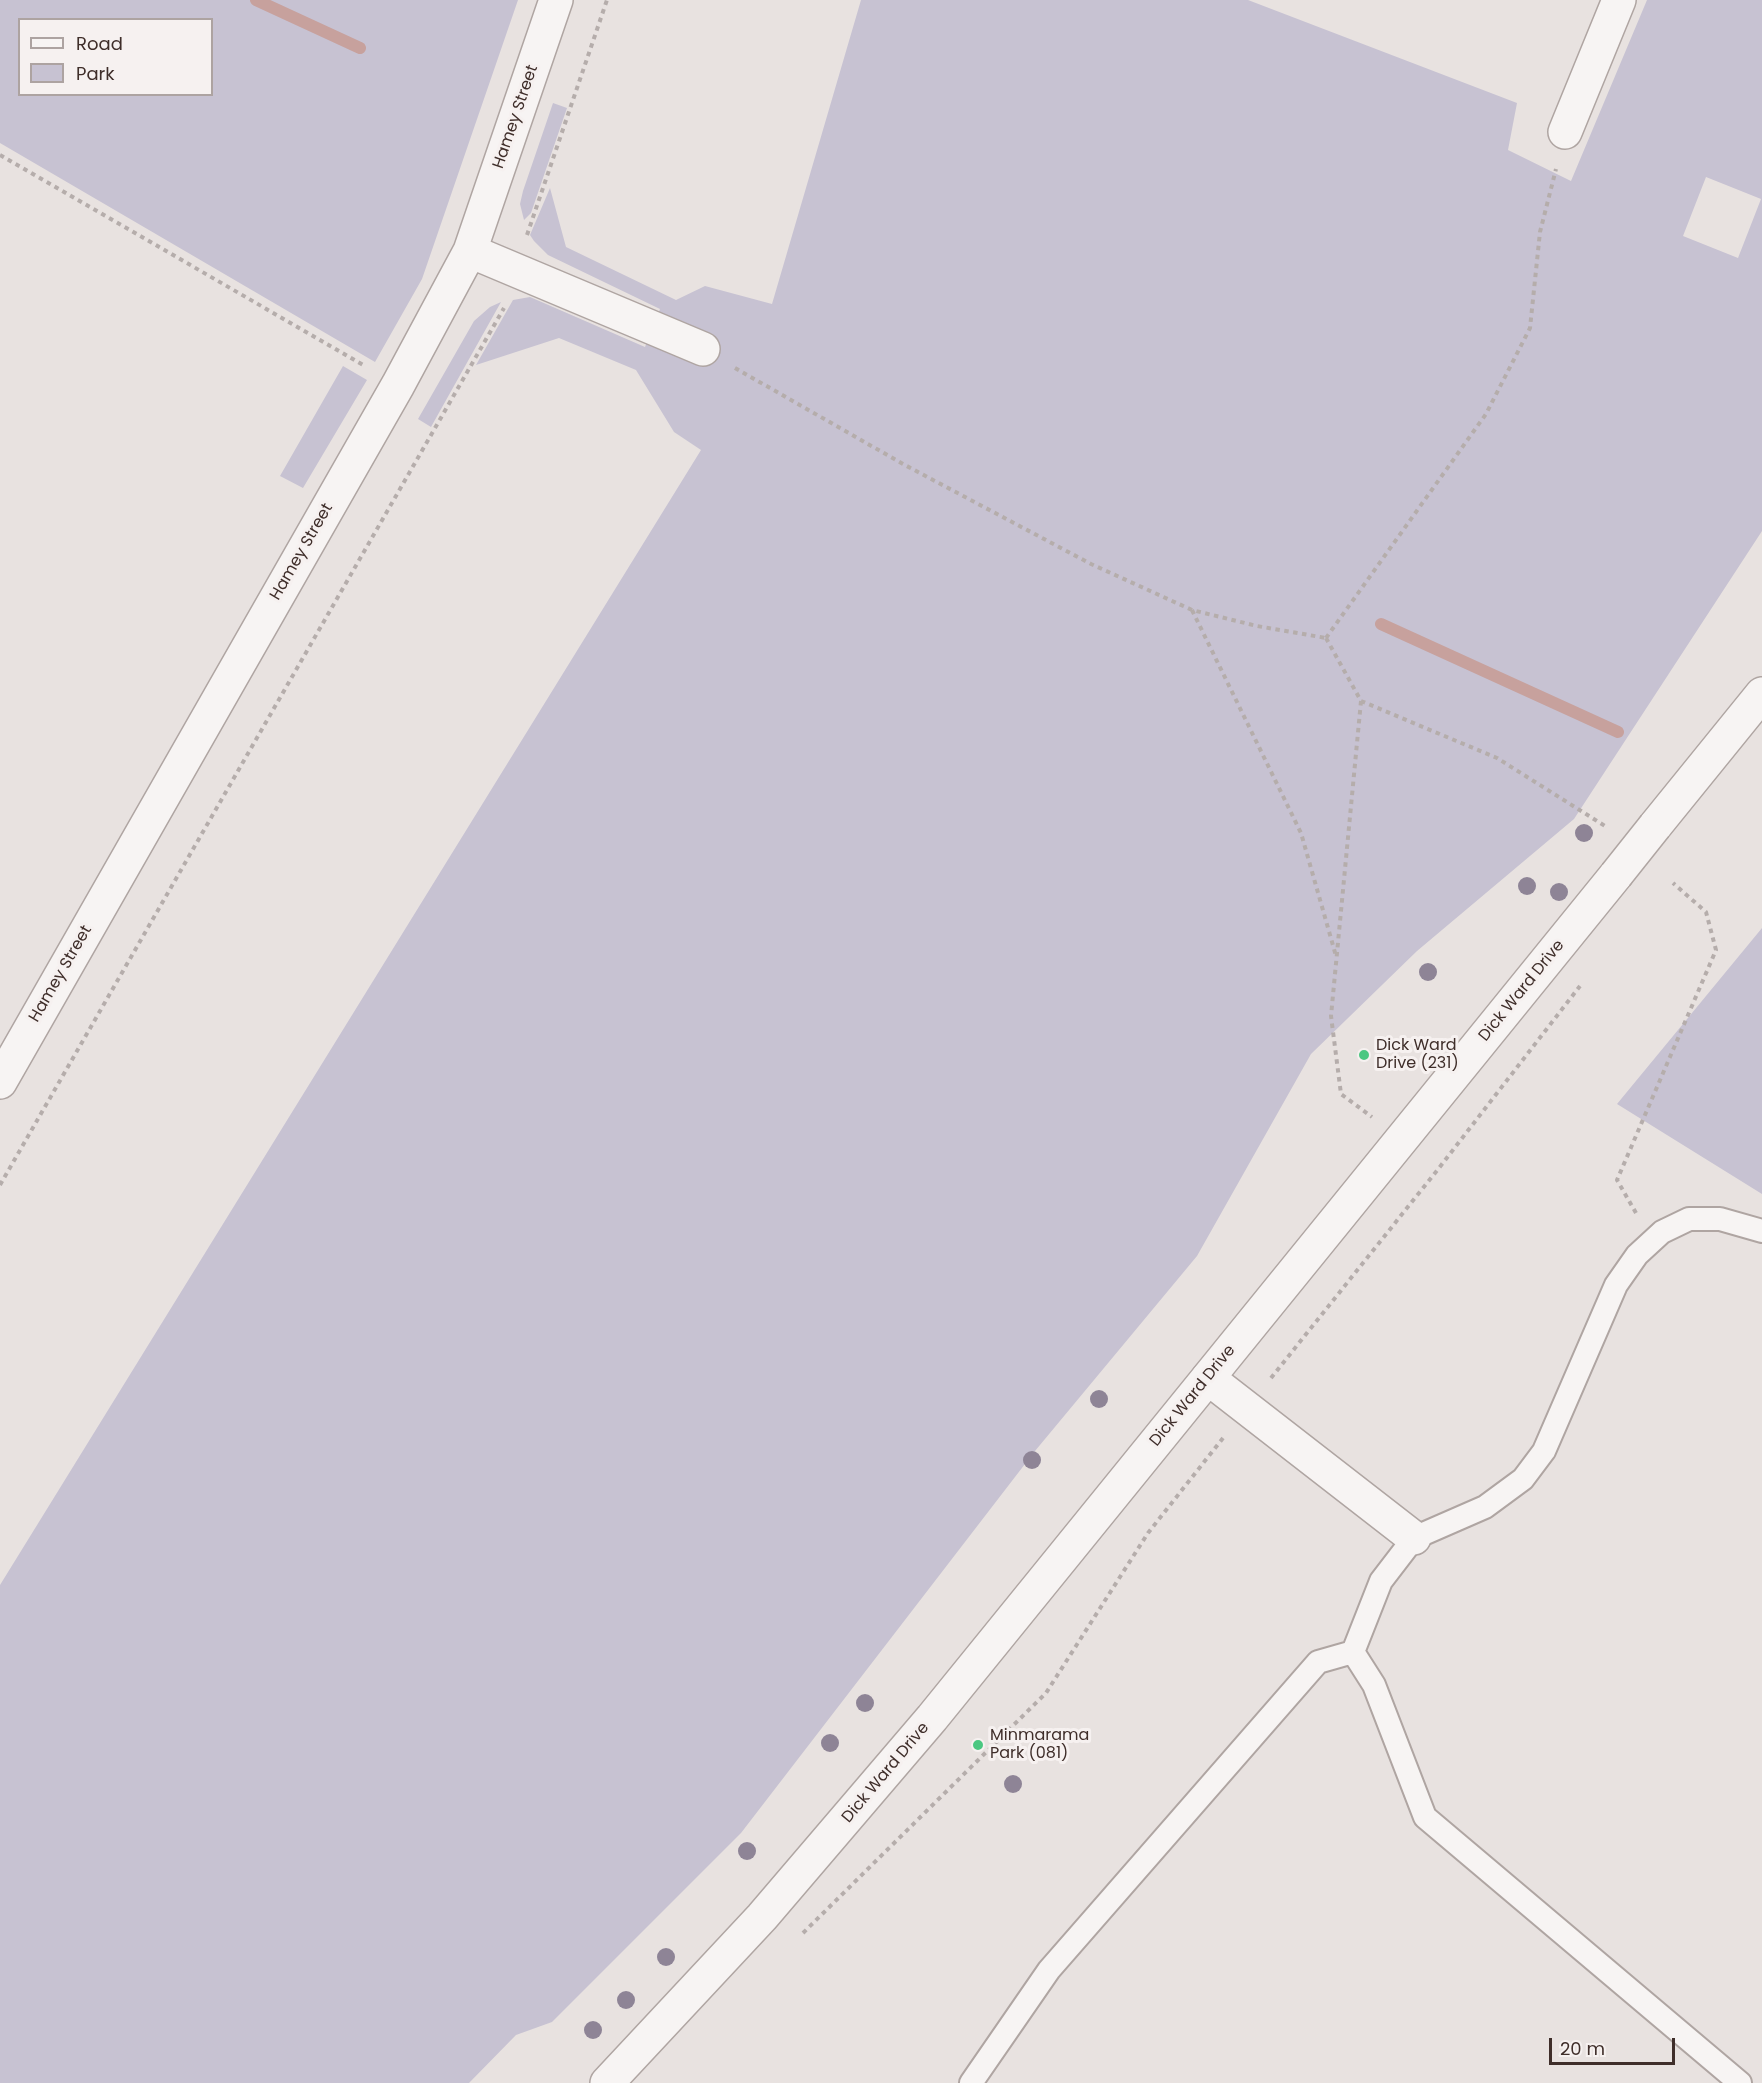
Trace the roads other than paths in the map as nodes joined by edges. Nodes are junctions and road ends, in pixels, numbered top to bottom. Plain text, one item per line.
1 (556, 0) edge
2 (1619, 0) edge
3 (1565, 132) road end
4 (470, 250) junction
5 (703, 349) road end
6 (1762, 694) edge
7 (0, 1082) edge
8 (1762, 1231) edge
9 (1208, 1378) junction
10 (1414, 1538) junction
11 (1353, 1652) junction
12 (607, 2083) edge
13 (971, 2083) edge
14 (1740, 2083) edge

1 - 4 street, Hamey Street
2 - 3 street
4 - 5 street
4 - 7 street, Hamey Street
6 - 9 street, Dick Ward Drive, bridge
8 - 10 lane
9 - 10 street
9 - 12 street, Dick Ward Drive
10 - 11 lane
11 - 13 lane
11 - 14 lane

